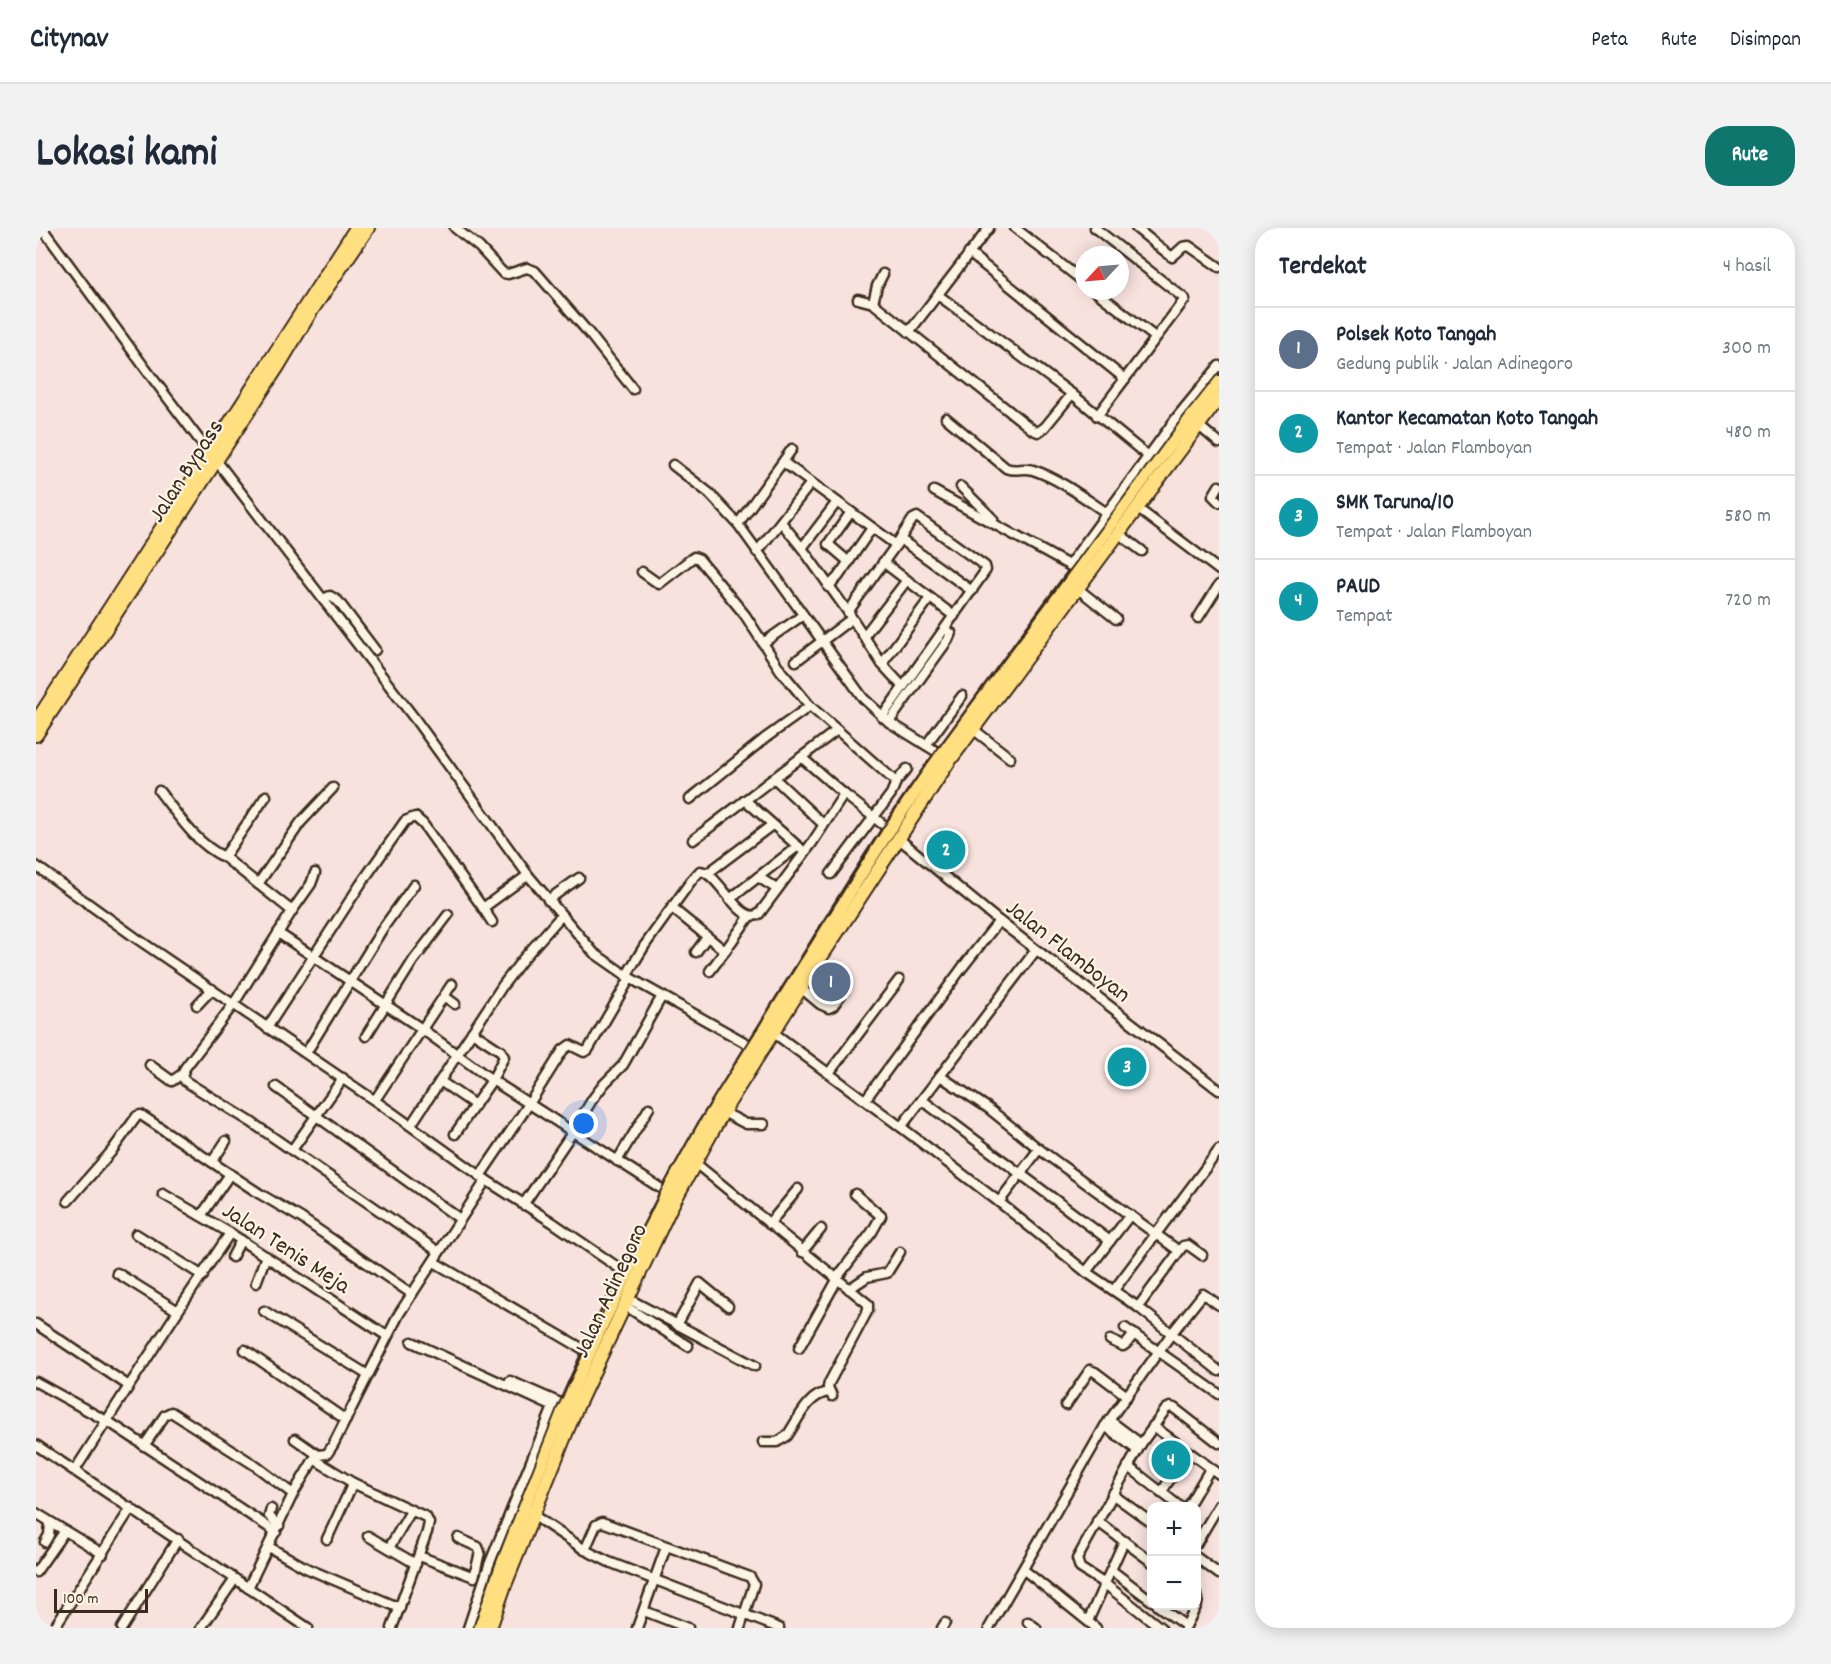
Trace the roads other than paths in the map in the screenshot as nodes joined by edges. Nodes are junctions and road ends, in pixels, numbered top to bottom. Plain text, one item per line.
1 (42, 228) edge
2 (356, 228) edge
3 (368, 228) edge
4 (455, 228) edge
5 (989, 228) edge
6 (1095, 228) edge
7 (1136, 228) edge
8 (1021, 230) edge
9 (1106, 231) edge
10 (352, 243) junction
11 (969, 253) junction
12 (1219, 267) edge
13 (883, 274) dead end
14 (1075, 275) edge
15 (938, 295) junction
16 (858, 299) dead end
17 (1106, 300) edge
18 (873, 303) junction
19 (909, 332) junction
20 (1155, 338) junction
21 (1219, 366) edge
22 (1125, 379) junction
23 (1219, 382) edge
24 (633, 389) dead end
25 (1072, 394) junction
26 (1219, 398) edge
27 (1097, 416) junction
28 (946, 418) dead end
29 (1198, 425) junction
30 (1219, 443) edge
31 (792, 449) dead end
32 (213, 457) junction
33 (1149, 457) junction
34 (783, 462) junction
35 (673, 465) dead end
36 (811, 483) junction
37 (1219, 486) edge
38 (962, 487) dead end
39 (934, 490) dead end
40 (837, 502) junction
41 (1219, 502) edge
42 (1137, 508) junction
43 (851, 512) junction
44 (1107, 513) junction
45 (781, 522) junction
46 (738, 524) junction
47 (1000, 526) junction
48 (872, 528) junction
49 (1118, 533) junction
50 (898, 542) junction
51 (802, 548) junction
52 (1142, 551) dead end
53 (757, 552) junction
54 (849, 562) junction
55 (883, 562) junction
56 (1073, 568) junction
57 (1219, 570) edge
58 (642, 572) dead end
59 (907, 580) junction
60 (1219, 585) edge
61 (828, 587) junction
62 (1077, 588) junction
63 (972, 591) junction
64 (930, 598) junction
65 (323, 599) junction
66 (803, 615) junction
67 (850, 615) junction
68 (954, 616) junction
69 (1198, 618) dead end
70 (1116, 619) dead end
71 (945, 628) junction
72 (864, 636) junction
73 (822, 642) junction
74 (763, 643) junction
75 (375, 650) dead end
76 (1025, 650) junction
77 (796, 661) dead end
78 (882, 664) junction
79 (903, 687) junction
80 (963, 696) dead end
81 (810, 706) junction
82 (886, 720) junction
83 (36, 721) edge
84 (973, 729) junction
85 (837, 730) junction
86 (36, 735) edge
87 (926, 746) junction
88 (942, 755) junction
89 (801, 757) junction
90 (1010, 758) dead end
91 (906, 769) dead end
92 (774, 778) junction
93 (896, 782) junction
94 (333, 788) dead end
95 (159, 791) dead end
96 (844, 794) junction
97 (266, 796) dead end
98 (690, 799) dead end
99 (746, 800) junction
100 (872, 818) junction
101 (824, 824) junction
102 (772, 825) junction
103 (894, 834) junction
104 (693, 840) dead end
105 (801, 849) junction
106 (224, 857) junction
107 (36, 866) edge
108 (315, 873) dead end
109 (708, 873) junction
110 (831, 874) dead end
111 (528, 875) junction
112 (758, 877) junction
113 (579, 878) dead end
114 (258, 884) junction
115 (414, 885) dead end
116 (777, 889) junction
117 (548, 900) junction
118 (730, 900) junction
119 (483, 908) junction
120 (672, 908) junction
121 (291, 911) junction
122 (447, 915) dead end
123 (561, 916) junction
124 (749, 917) junction
125 (999, 921) junction
126 (492, 922) dead end
127 (278, 933) junction
128 (707, 937) junction
129 (1036, 950) junction
130 (724, 951) junction
131 (696, 952) dead end
132 (314, 957) junction
133 (710, 971) dead end
134 (628, 977) junction
135 (899, 980) dead end
136 (350, 981) junction
137 (452, 984) dead end
138 (801, 988) junction
139 (212, 989) junction
140 (844, 990) dead end
141 (444, 996) junction
142 (662, 996) junction
143 (455, 1004) dead end
144 (197, 1005) dead end
145 (233, 1005) junction
146 (387, 1005) junction
147 (267, 1028) junction
148 (422, 1029) junction
149 (472, 1032) junction
150 (774, 1033) junction
151 (366, 1036) dead end
152 (753, 1047) junction
153 (306, 1053) junction
154 (456, 1054) junction
155 (150, 1065) dead end
156 (829, 1073) junction
157 (182, 1074) junction
158 (939, 1076) junction
159 (343, 1078) junction
160 (492, 1080) junction
161 (440, 1081) junction
162 (276, 1088) dead end
163 (1219, 1090) edge
164 (375, 1100) junction
165 (864, 1100) junction
166 (922, 1100) junction
167 (529, 1104) junction
168 (475, 1105) junction
169 (649, 1108) dead end
170 (723, 1112) junction
171 (317, 1117) junction
172 (764, 1124) dead end
173 (411, 1125) junction
174 (901, 1126) junction
175 (572, 1133) junction
176 (455, 1134) dead end
177 (226, 1141) dead end
178 (1039, 1149) junction
179 (292, 1150) junction
180 (1219, 1150) edge
181 (212, 1161) junction
182 (617, 1161) junction
183 (694, 1162) junction
184 (230, 1174) junction
185 (1020, 1174) junction
186 (483, 1178) junction
187 (798, 1189) dead end
188 (668, 1193) junction
189 (163, 1194) dead end
190 (855, 1194) dead end
191 (68, 1202) dead end
192 (999, 1202) junction
193 (523, 1205) junction
194 (1130, 1215) junction
195 (201, 1216) junction
196 (460, 1219) junction
197 (769, 1224) junction
198 (821, 1229) dead end
199 (230, 1233) junction
200 (1155, 1233) junction
201 (136, 1234) dead end
202 (241, 1240) junction
203 (1110, 1241) junction
204 (1179, 1251) junction
205 (439, 1252) junction
206 (802, 1252) junction
207 (900, 1252) dead end
208 (1202, 1255) dead end
209 (266, 1256) junction
210 (232, 1257) dead end
211 (434, 1262) junction
212 (619, 1268) dead end
213 (636, 1268) junction
214 (1086, 1272) junction
215 (117, 1273) dead end
216 (203, 1276) junction
217 (837, 1279) junction
218 (256, 1283) dead end
219 (849, 1289) junction
220 (1114, 1290) junction
221 (412, 1294) junction
222 (627, 1294) junction
223 (1219, 1305) edge
224 (728, 1306) dead end
225 (1138, 1307) junction
226 (177, 1311) junction
227 (264, 1311) dead end
228 (36, 1324) edge
229 (677, 1325) junction
230 (1125, 1328) dead end
231 (1172, 1333) junction
232 (1134, 1334) junction
233 (387, 1336) junction
234 (1110, 1340) dead end
235 (412, 1342) dead end
236 (688, 1346) dead end
237 (799, 1348) dead end
238 (245, 1350) dead end
239 (1158, 1352) junction
240 (590, 1353) junction
241 (755, 1366) dead end
242 (1219, 1371) edge
243 (368, 1375) junction
244 (36, 1382) edge
245 (129, 1386) junction
246 (1219, 1394) edge
247 (1127, 1396) junction
248 (543, 1398) junction
249 (1066, 1405) dead end
250 (561, 1408) junction
251 (345, 1420) junction
252 (106, 1421) junction
253 (1107, 1423) junction
254 (1153, 1426) junction
255 (1217, 1438) edge
256 (295, 1439) dead end
257 (763, 1442) dead end
258 (36, 1445) edge
259 (144, 1446) junction
260 (1139, 1447) junction
261 (1187, 1453) junction
262 (316, 1457) junction
263 (1128, 1466) junction
264 (1210, 1469) junction
265 (75, 1470) junction
266 (1219, 1474) edge
267 (353, 1483) junction
268 (1161, 1493) junction
269 (293, 1494) junction
270 (1112, 1494) junction
271 (1173, 1502) edge
272 (1190, 1502) edge
273 (1219, 1505) edge
274 (131, 1508) junction
275 (270, 1509) dead end
276 (411, 1511) junction
277 (36, 1514) edge
278 (533, 1515) junction
279 (1147, 1519) edge
280 (1097, 1521) junction
281 (50, 1522) junction
282 (278, 1529) junction
283 (64, 1532) junction
284 (368, 1536) dead end
285 (1201, 1537) edge
286 (458, 1538) dead end
287 (178, 1539) junction
288 (327, 1539) dead end
289 (1124, 1541) junction
290 (45, 1542) dead end
291 (666, 1546) junction
292 (269, 1547) junction
293 (388, 1548) junction
294 (585, 1550) junction
295 (103, 1554) junction
296 (1147, 1558) edge
297 (1201, 1559) edge
298 (417, 1560) junction
299 (1024, 1570) junction
300 (1111, 1570) junction
301 (1218, 1570) edge
302 (36, 1572) edge
303 (235, 1579) junction
304 (654, 1580) junction
305 (1105, 1584) junction
306 (248, 1588) junction
307 (1147, 1597) edge
308 (400, 1608) junction
309 (1164, 1610) edge
310 (1194, 1610) edge
311 (644, 1611) junction
312 (746, 1613) junction
313 (1088, 1621) junction
314 (1028, 1622) dead end
315 (297, 1625) edge
316 (671, 1625) edge
317 (776, 1627) edge
318 (1185, 1627) edge
319 (54, 1628) edge
320 (122, 1628) edge
321 (201, 1628) edge
322 (308, 1628) edge
323 (392, 1628) edge
324 (468, 1628) edge
325 (480, 1628) edge
326 (490, 1628) edge
327 (637, 1628) edge
328 (688, 1628) edge
329 (740, 1628) edge
330 (989, 1628) edge
331 (1036, 1628) edge
332 (1096, 1628) edge
333 (1161, 1628) edge

1 - 32 street
2 - 10 highway, Jalan Bypass
3 - 10 highway, Jalan Bypass
4 - 24 street
5 - 11 street
6 - 9 street
7 - 12 street
8 - 14 street
9 - 20 street
10 - 32 highway, Jalan Bypass
11 - 15 street
11 - 22 street
13 - 18 street
15 - 19 street
15 - 25 street
16 - 18 street
17 - 20 street
18 - 19 street
19 - 25 street
20 - 22 street
21 - 33 street
22 - 27 street
23 - 56 highway
25 - 27 street
26 - 29 highway
27 - 33 street
28 - 44 street
29 - 30 street
29 - 42 highway
31 - 34 street
32 - 65 street
32 - 83 highway, Jalan Bypass
32 - 86 highway, Jalan Bypass
33 - 44 street
34 - 36 street
34 - 46 street
35 - 46 street
36 - 40 street
36 - 45 street
37 - 41 street
38 - 47 street
39 - 47 street
40 - 43 street
40 - 51 street
42 - 49 highway
42 - 57 street
43 - 48 street
43 - 54 street
44 - 56 street
45 - 51 street
45 - 53 street
46 - 53 street
47 - 56 street
48 - 50 street
48 - 54 street
49 - 52 street
49 - 62 highway
50 - 55 street
50 - 63 street
50 - 63 street
51 - 61 street
53 - 66 street
54 - 61 street
55 - 59 street
55 - 67 street
56 - 76 highway
58 - 74 street
59 - 64 street
59 - 72 street
60 - 69 street
61 - 67 street
62 - 70 street
62 - 76 highway
63 - 68 street
64 - 68 street
64 - 78 street
65 - 75 street
65 - 111 street
66 - 73 street
66 - 74 street
67 - 72 street
67 - 73 street
68 - 71 street
71 - 79 street
71 - 82 street
72 - 78 street
73 - 77 street
73 - 82 street
74 - 81 street
76 - 84 highway
76 - 88 highway
78 - 79 street
79 - 82 street
80 - 87 street
81 - 85 street
81 - 98 street
82 - 87 street
84 - 90 street
84 - 103 highway
85 - 89 street
85 - 93 street
87 - 88 street
88 - 103 highway
89 - 92 street
89 - 96 street, Jalan Flamboyan
91 - 93 street
92 - 99 street
92 - 101 street
93 - 100 street
94 - 114 street
95 - 106 street
96 - 100 street, Jalan Flamboyan
96 - 101 street
97 - 106 street
99 - 102 street
99 - 104 street
100 - 103 street, Jalan Flamboyan
100 - 110 street
101 - 105 street
102 - 105 street
102 - 109 street
103 - 125 street, Jalan Flamboyan
103 - 138 highway, Jalan Adinegoro
103 - 152 highway
105 - 112 street
105 - 116 street
106 - 114 street
107 - 139 street
108 - 121 street
109 - 118 street
109 - 120 street
111 - 117 street
111 - 119 street
112 - 116 street
112 - 118 street
113 - 117 street
114 - 121 street
115 - 136 street
116 - 124 street
117 - 123 street
118 - 124 street
119 - 126 street
119 - 132 street
120 - 128 street
120 - 134 street
121 - 127 street
122 - 146 street
123 - 134 street
123 - 149 street
124 - 130 street
125 - 129 street, Jalan Flamboyan
125 - 165 street
127 - 132 street
127 - 145 street
128 - 130 street
128 - 131 street
129 - 158 street
129 - 163 street, Jalan Flamboyan
130 - 133 street
132 - 136 street
132 - 147 street
134 - 142 street
134 - 167 street
135 - 156 street
136 - 146 street
136 - 153 street
137 - 141 street
138 - 140 street
138 - 150 highway, Jalan Adinegoro
139 - 144 street
139 - 145 street
141 - 143 street
141 - 148 street
142 - 152 street
142 - 175 street
145 - 147 street
145 - 157 street
146 - 148 street
146 - 151 street
147 - 153 street
148 - 154 street
148 - 164 street
149 - 154 street
149 - 160 street
150 - 156 street
150 - 170 highway, Jalan Adinegoro
152 - 188 highway
153 - 159 street
154 - 160 street
154 - 161 street
155 - 157 street
156 - 165 street
157 - 179 street
158 - 166 street
158 - 178 street
159 - 164 street
159 - 171 street
160 - 167 street
160 - 168 street
161 - 168 street
161 - 173 street
162 - 171 street
164 - 173 street
165 - 174 street
166 - 174 street
166 - 185 street
167 - 175 street
167 - 186 street
168 - 176 street
169 - 182 street
170 - 172 street
170 - 183 highway, Jalan Adinegoro
171 - 179 street
171 - 196 street
173 - 186 street
174 - 192 street
175 - 182 street
175 - 193 street
177 - 181 street
178 - 185 street
178 - 194 street
179 - 205 street
180 - 200 street
181 - 184 street
181 - 191 street
182 - 188 street
183 - 197 street
183 - 213 highway, Jalan Adinegoro
184 - 195 street
184 - 221 street
185 - 192 street
185 - 203 street
186 - 193 street
186 - 196 street
187 - 197 street
188 - 213 highway
189 - 195 street, Jalan Tenis Meja
190 - 217 street
192 - 214 street
193 - 212 street
194 - 200 street
194 - 203 street
195 - 199 street, Jalan Tenis Meja
196 - 205 street
197 - 206 street
198 - 206 street
199 - 202 street, Jalan Tenis Meja
199 - 216 street
200 - 204 street
200 - 220 street
201 - 216 street
202 - 209 street, Jalan Tenis Meja
202 - 210 street
203 - 214 street
204 - 208 street
204 - 225 street
205 - 211 street
206 - 217 street
207 - 219 street
209 - 218 street
209 - 233 street, Jalan Tenis Meja
211 - 221 street
211 - 240 street
213 - 222 highway
214 - 220 street
215 - 226 street
216 - 226 street
217 - 219 street
217 - 237 street
219 - 257 street
220 - 225 street
221 - 233 street
222 - 229 street
222 - 236 street
222 - 240 highway
222 - 278 highway, Jalan Adinegoro
223 - 231 street
224 - 229 street
225 - 231 street
226 - 245 street
227 - 243 street
228 - 245 street
229 - 241 street
230 - 232 street
231 - 239 street
231 - 242 street
232 - 234 street
232 - 239 street
233 - 243 street
235 - 248 street
238 - 251 street
239 - 246 street
239 - 247 street
240 - 250 highway
243 - 251 street
244 - 252 street
245 - 252 street
247 - 249 street
247 - 253 street
248 - 250 street
248 - 250 street
250 - 324 street
250 - 325 highway
251 - 262 street
252 - 259 street
252 - 265 street
253 - 260 street
253 - 299 street
254 - 255 street
254 - 260 street
254 - 261 street
256 - 262 street
258 - 265 street
259 - 269 street
259 - 282 street
260 - 263 street
261 - 264 street
261 - 268 street
262 - 267 street
262 - 269 street
263 - 268 street
263 - 270 street
264 - 266 street
264 - 272 street
265 - 274 street
267 - 276 street
267 - 288 street
268 - 271 street
269 - 282 street
270 - 279 street
270 - 280 street
273 - 285 street
274 - 287 street
274 - 295 street
275 - 282 street
276 - 293 street
276 - 298 street
277 - 281 street
278 - 294 street
278 - 326 highway, Jalan Adinegoro
280 - 289 street
280 - 305 street
281 - 283 street
281 - 290 street
282 - 292 street
283 - 295 street
283 - 302 street
284 - 293 street
286 - 298 street
287 - 303 street
287 - 320 street
289 - 296 street
289 - 300 street
291 - 294 street
291 - 304 street
291 - 312 street
292 - 306 street
292 - 308 street
293 - 298 street
294 - 304 street
295 - 319 street
297 - 301 street
298 - 308 street
299 - 313 street
299 - 330 street
300 - 305 street
300 - 307 street
303 - 306 street
303 - 321 street
304 - 311 street
304 - 312 street
305 - 313 street
305 - 333 street
306 - 315 street
308 - 323 street
309 - 318 street
310 - 318 street
311 - 316 street
311 - 327 street
312 - 317 street
312 - 329 street
313 - 332 street
314 - 331 street
315 - 322 street
316 - 328 street

